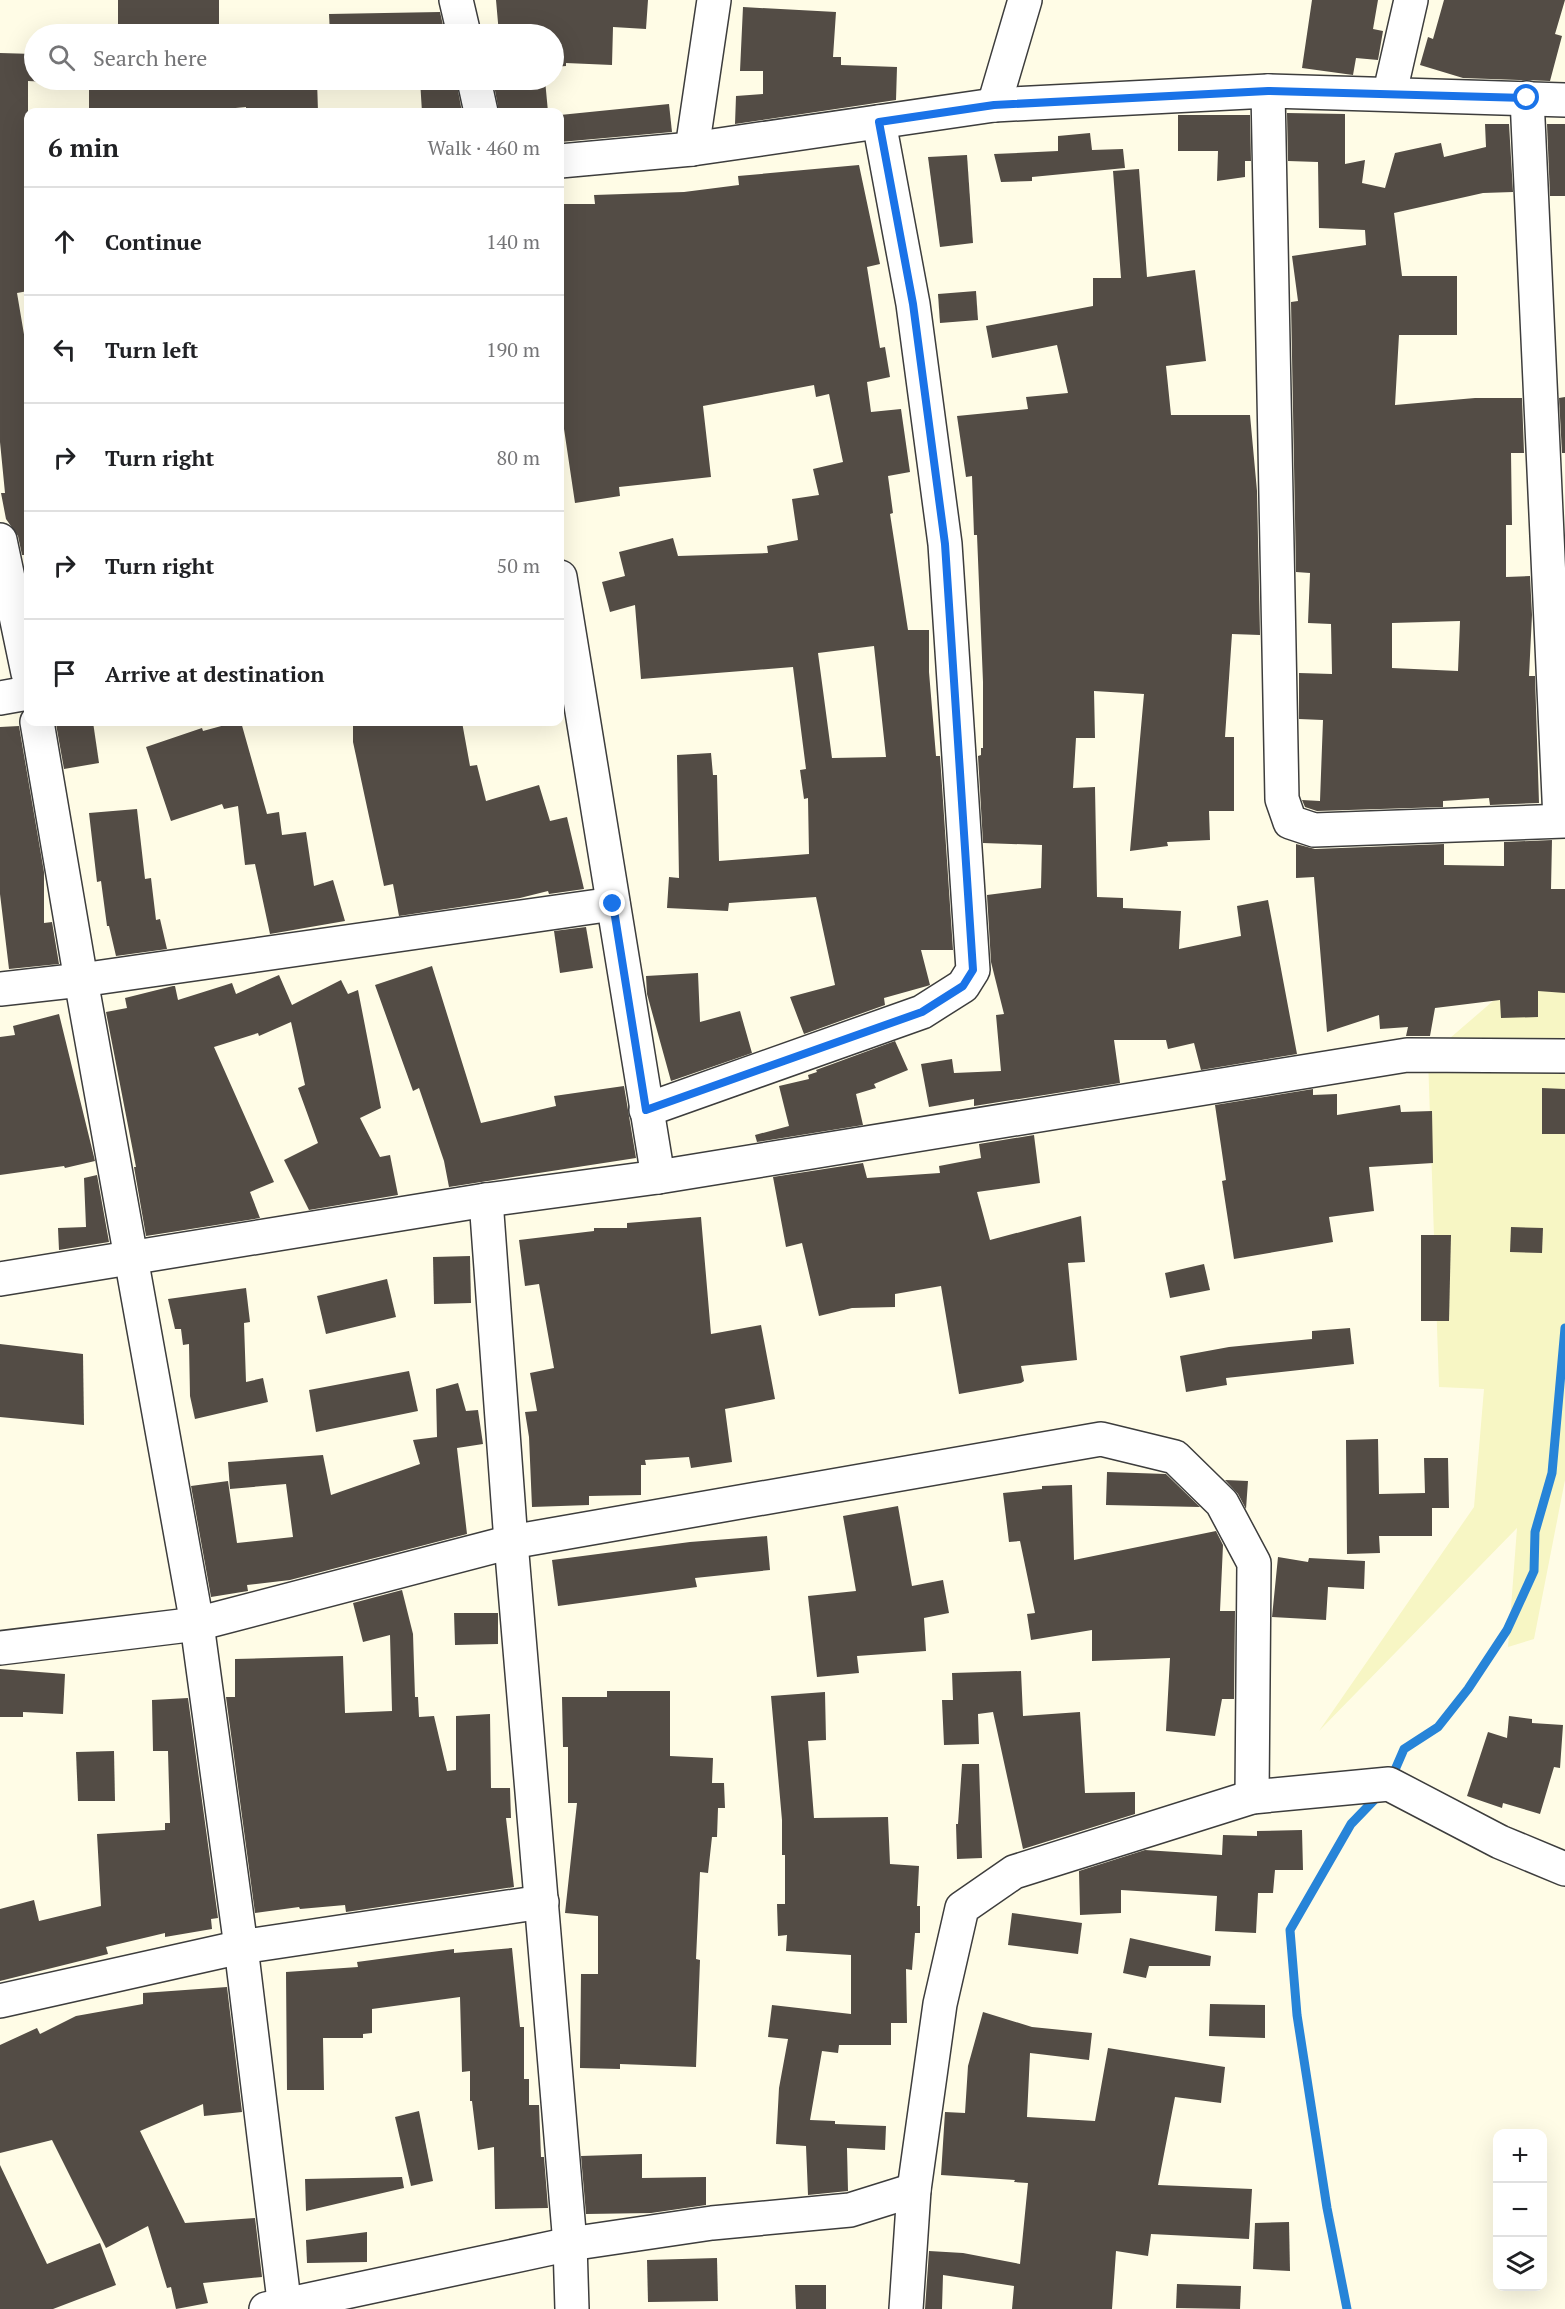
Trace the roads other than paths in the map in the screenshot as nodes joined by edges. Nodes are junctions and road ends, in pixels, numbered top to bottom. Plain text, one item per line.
1 (456, 0) edge
2 (714, 0) edge
3 (1025, 0) edge
4 (1411, 0) edge
5 (462, 24) edge
6 (476, 90) edge
7 (1268, 91) junction
8 (1390, 92) junction
9 (1527, 98) junction
10 (1565, 99) edge
11 (994, 105) junction
12 (480, 108) edge
13 (879, 122) junction
14 (692, 149) junction
15 (564, 161) edge
16 (0, 540) edge
17 (564, 602) edge
18 (24, 654) edge
19 (24, 694) edge
20 (0, 698) edge
21 (39, 726) edge
22 (1562, 821) edge
23 (613, 904) junction
24 (81, 980) junction
25 (0, 989) edge
26 (1565, 1056) edge
27 (646, 1110) junction
28 (658, 1177) junction
29 (486, 1200) junction
30 (132, 1258) junction
31 (0, 1280) edge
32 (511, 1542) junction
33 (197, 1624) junction
34 (0, 1648) edge
35 (1252, 1797) junction
36 (1565, 1869) edge
37 (542, 1902) junction
38 (241, 1947) junction
39 (0, 2001) edge
40 (914, 2190) junction
41 (570, 2244) junction
42 (278, 2308) edge
43 (572, 2309) edge
44 (906, 2309) edge

1 - 5 street
2 - 14 street
3 - 11 street
4 - 8 street
6 - 12 street
7 - 8 street
7 - 11 street
7 - 22 street
8 - 9 street
9 - 10 street
9 - 22 street
11 - 13 street
13 - 14 street
13 - 27 street
14 - 15 street
16 - 18 street
17 - 23 street
19 - 20 street
21 - 24 street
23 - 24 street
23 - 27 street
24 - 25 street
24 - 30 street
26 - 28 street
27 - 28 street
28 - 29 street
29 - 30 street
29 - 32 street
30 - 31 street
30 - 33 street
32 - 33 street
32 - 35 street
32 - 37 street
33 - 34 street
33 - 38 street
35 - 36 street
35 - 40 street
37 - 38 street
37 - 41 street
38 - 39 street
38 - 42 street
40 - 41 street
40 - 44 street
41 - 42 street
41 - 43 street

